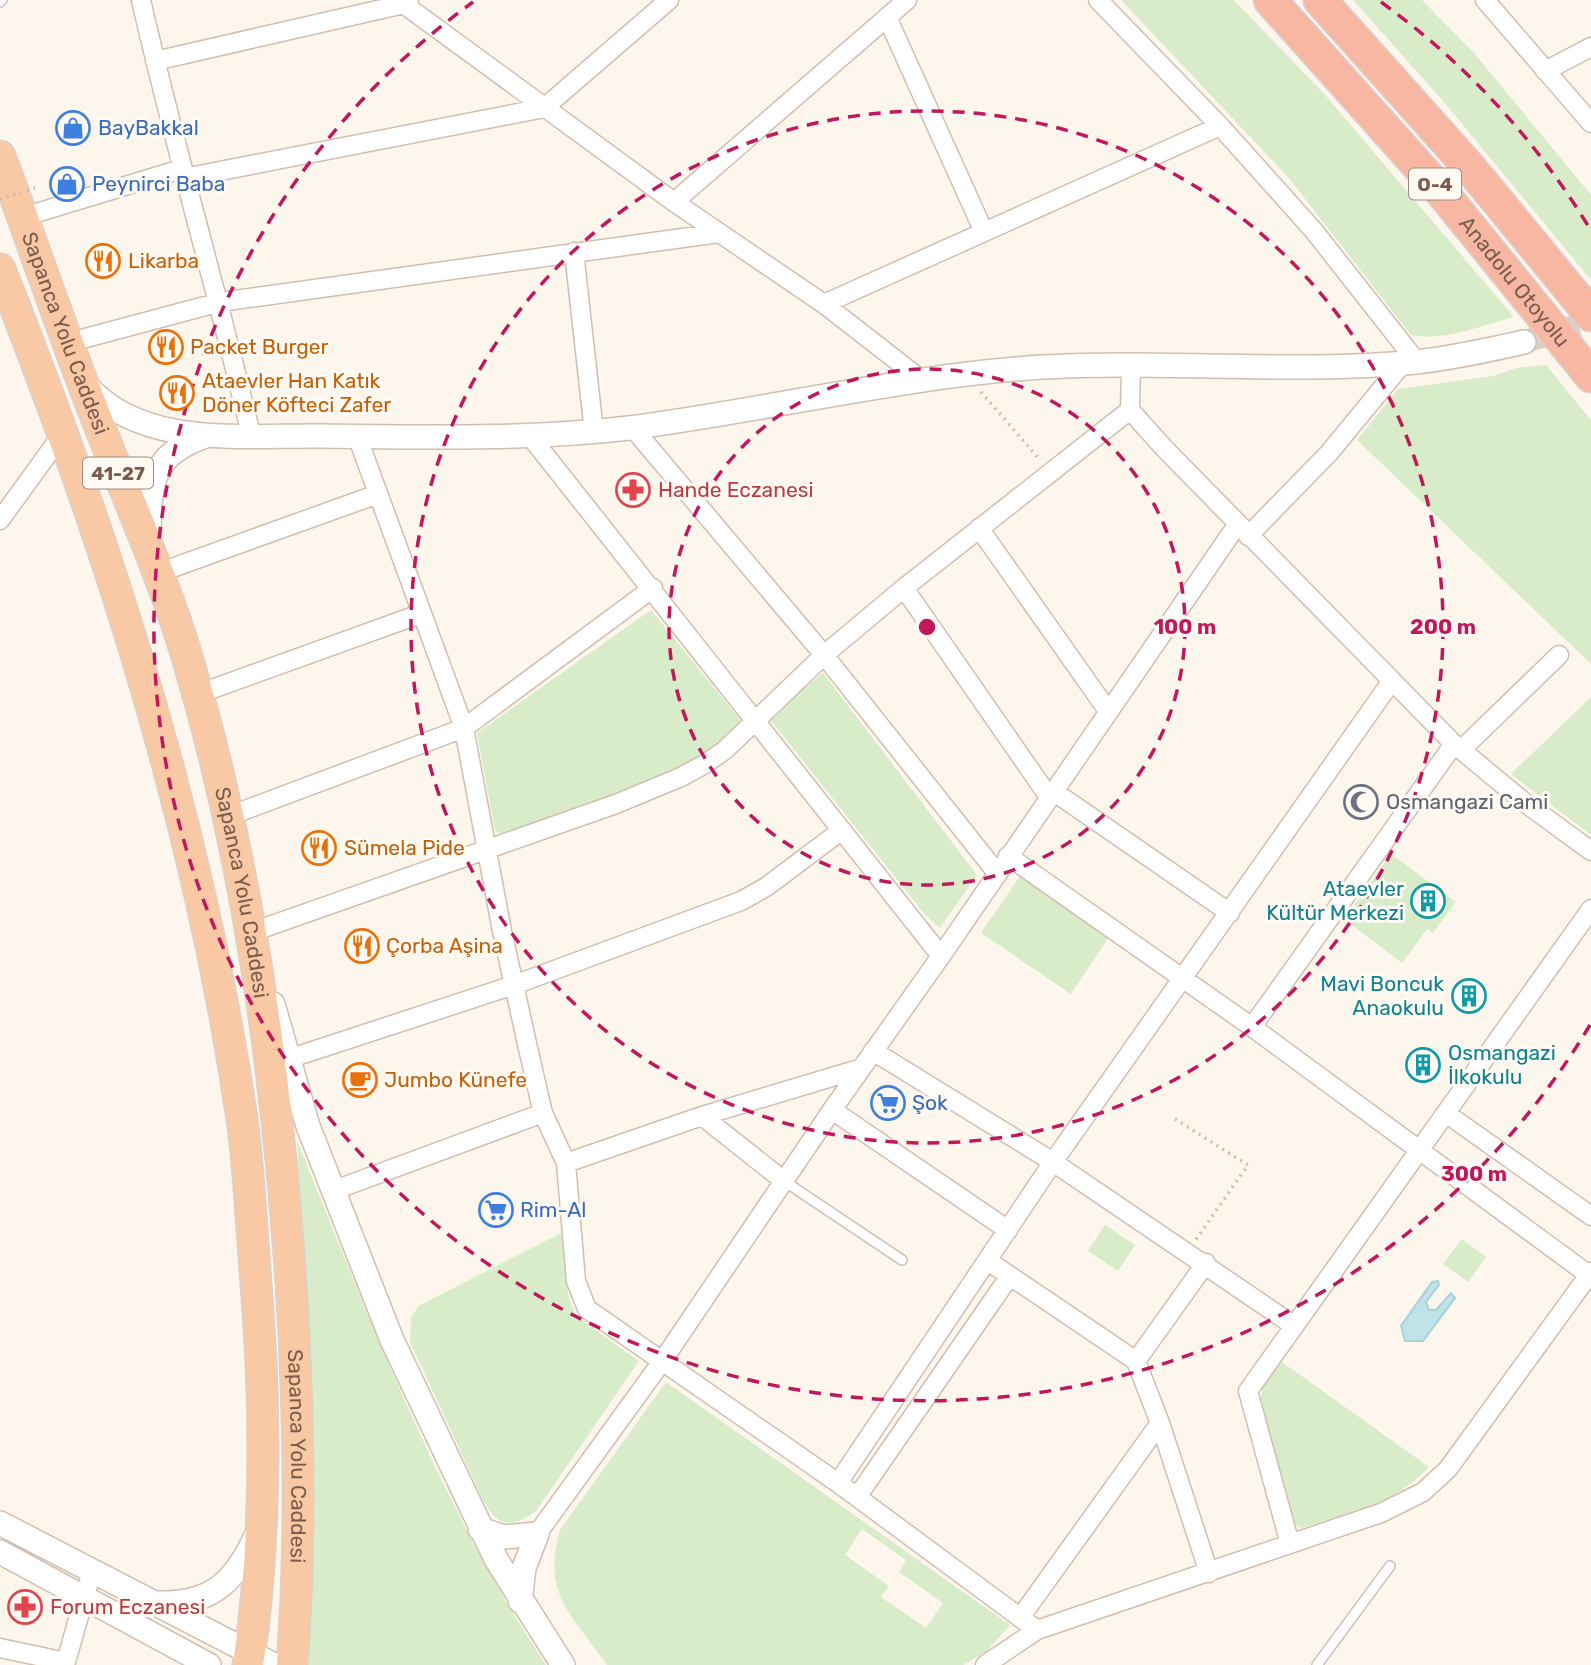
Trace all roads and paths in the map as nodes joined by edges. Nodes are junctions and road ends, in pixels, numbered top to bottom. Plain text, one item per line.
1 (141, 0) edge
2 (669, 0) edge
3 (907, 0) edge
4 (1098, 0) edge
5 (1270, 0) edge
6 (1321, 0) edge
7 (1485, 0) edge
8 (404, 2) edge
9 (887, 17) junction
10 (1591, 47) edge
11 (155, 61) junction
12 (1545, 71) junction
13 (544, 108) junction
14 (1591, 123) edge
15 (1220, 126) junction
16 (0, 156) edge
17 (183, 173) junction
18 (35, 188) dead end
19 (674, 202) junction
20 (12, 208) edge
21 (984, 232) junction
22 (719, 233) junction
23 (574, 252) junction
24 (0, 269) edge
25 (220, 302) junction
26 (824, 304) junction
27 (1591, 315) edge
28 (1524, 342) tunnel mouth
29 (67, 343) junction
30 (1410, 362) junction
31 (1130, 364) junction
32 (967, 376) junction
33 (1591, 376) edge
34 (81, 379) junction
35 (923, 381) junction
36 (1130, 410) junction
37 (632, 427) junction
38 (594, 432) junction
39 (209, 435) junction
40 (251, 435) junction
41 (61, 436) junction
42 (357, 436) junction
43 (530, 436) junction
44 (1051, 472) junction
45 (377, 494) junction
46 (0, 520) edge
47 (979, 528) junction
48 (1242, 530) junction
49 (153, 561) junction
50 (653, 588) junction
51 (904, 588) junction
52 (420, 614) junction
53 (824, 655) junction
54 (1559, 655) dead end
55 (1391, 682) junction
56 (198, 694) junction
57 (1108, 711) junction
58 (755, 720) junction
59 (464, 728) junction
60 (1458, 747) junction
61 (1051, 794) junction
62 (226, 805) junction
63 (842, 830) junction
64 (487, 849) junction
65 (1591, 851) edge
66 (1008, 856) junction
67 (997, 873) junction
68 (242, 886) junction
69 (1591, 909) edge
70 (1230, 913) junction
71 (252, 932) junction
72 (941, 956) junction
73 (1184, 978) junction
74 (514, 985) junction
75 (1252, 1027) junction
76 (873, 1051) junction
77 (288, 1059) junction
78 (862, 1068) junction
79 (832, 1110) junction
80 (544, 1113) junction
81 (1447, 1114) junction
82 (702, 1116) junction
83 (1175, 1119) dead end
84 (1419, 1152) junction
85 (1053, 1162) junction
86 (566, 1163) junction
87 (784, 1181) junction
88 (332, 1191) junction
89 (1591, 1216) edge
90 (1008, 1230) junction
91 (1188, 1252) junction
92 (902, 1260) dead end
93 (988, 1261) junction
94 (1206, 1264) junction
95 (1590, 1274) edge
96 (1009, 1277) junction
97 (1293, 1325) junction
98 (663, 1360) junction
99 (1136, 1361) junction
100 (1160, 1423) junction
101 (838, 1483) junction
102 (857, 1497) junction
103 (0, 1522) edge
104 (261, 1525) junction
105 (480, 1529) junction
106 (537, 1534) junction
107 (1290, 1544) junction
108 (0, 1552) edge
109 (1390, 1566) dead end
110 (92, 1571) junction
111 (1209, 1573) junction
112 (83, 1596) junction
113 (520, 1601) junction
114 (155, 1603) junction
115 (1020, 1618) junction
116 (1037, 1630) junction
117 (0, 1647) edge
118 (257, 1661) edge
119 (65, 1664) edge
120 (209, 1665) edge
121 (292, 1665) edge
122 (563, 1665) edge
123 (985, 1665) edge
124 (1317, 1665) edge

1 - 11 street
2 - 13 street
3 - 9 street
4 - 15 street
5 - 33 highway, Anadolu Otoyolu / O-4
6 - 27 highway, Anadolu Otoyolu / O-4
7 - 12 street
8 - 11 street
8 - 13 street
9 - 19 street
9 - 21 street
10 - 12 street
11 - 17 street
12 - 14 street
13 - 17 street
13 - 19 street
15 - 21 street
15 - 30 street
16 - 20 highway, Sapanca Yolu Caddesi / 41-27
17 - 20 street
17 - 25 street
18 - 20 path, bridge
19 - 22 street
20 - 29 highway, Sapanca Yolu Caddesi / 41-27
21 - 26 street
22 - 23 street
22 - 26 street
23 - 25 street
23 - 38 street
24 - 41 highway, Sapanca Yolu Caddesi
25 - 29 street
25 - 40 street
26 - 35 street
28 - 30 street
29 - 34 highway, Sapanca Yolu Caddesi / 41-27
30 - 31 street
30 - 48 street
31 - 32 street
31 - 36 street
32 - 35 street
32 - 44 path
34 - 39 street
34 - 49 highway, Sapanca Yolu Caddesi / 41-27
35 - 37 street
36 - 44 street
36 - 48 street
37 - 38 street
37 - 53 street
38 - 43 street
39 - 40 street
39 - 49 street
40 - 42 street
41 - 46 street
41 - 104 highway, Sapanca Yolu Caddesi
42 - 43 street
42 - 45 street
43 - 50 street
44 - 47 street
45 - 49 street
45 - 52 street
47 - 51 street
47 - 57 street
48 - 55 street
48 - 57 street
49 - 56 highway, Sapanca Yolu Caddesi / 41-27
50 - 58 street
50 - 59 street
51 - 53 street
51 - 61 street
52 - 56 street
52 - 59 street
53 - 58 street
53 - 67 street
54 - 60 street
55 - 60 street
55 - 70 street
56 - 62 highway, Sapanca Yolu Caddesi / 41-27
57 - 61 street
58 - 63 street
58 - 64 street
59 - 62 street
59 - 64 street
60 - 65 street
60 - 75 street
61 - 66 street
61 - 70 street
62 - 68 highway, Sapanca Yolu Caddesi
63 - 72 street
63 - 74 street
64 - 71 street
64 - 74 street
66 - 67 street
66 - 73 street
67 - 72 street
68 - 71 street
68 - 121 highway, Sapanca Yolu Caddesi
69 - 81 street
70 - 73 street
71 - 77 street
72 - 76 street
73 - 75 street
73 - 85 street
74 - 77 street
74 - 80 street
75 - 84 street
76 - 78 street
76 - 85 street
77 - 88 street
78 - 79 street
78 - 82 street
79 - 87 street
79 - 90 street
80 - 86 street
80 - 88 street
81 - 84 street
81 - 89 street
82 - 86 street
82 - 87 street
83 - 91 path
84 - 95 street
84 - 97 street
85 - 90 street
85 - 91 street
86 - 98 street
87 - 92 lane
87 - 98 street
88 - 105 street
90 - 93 street
91 - 94 street
93 - 96 street
93 - 101 street
94 - 97 street
94 - 99 street
95 - 107 street
96 - 99 street
96 - 102 street
97 - 107 street
98 - 101 street
98 - 106 street
99 - 100 street
100 - 111 street
100 - 115 street
101 - 102 street
102 - 115 street
103 - 110 street
104 - 114 street
104 - 118 highway, Sapanca Yolu Caddesi
105 - 106 street
105 - 113 street
106 - 113 street
107 - 111 street
108 - 112 street
109 - 124 lane
110 - 112 street
110 - 114 street
111 - 116 street
112 - 119 street
112 - 120 street
113 - 122 street
114 - 118 street
115 - 116 street
116 - 123 street
117 - 119 street

